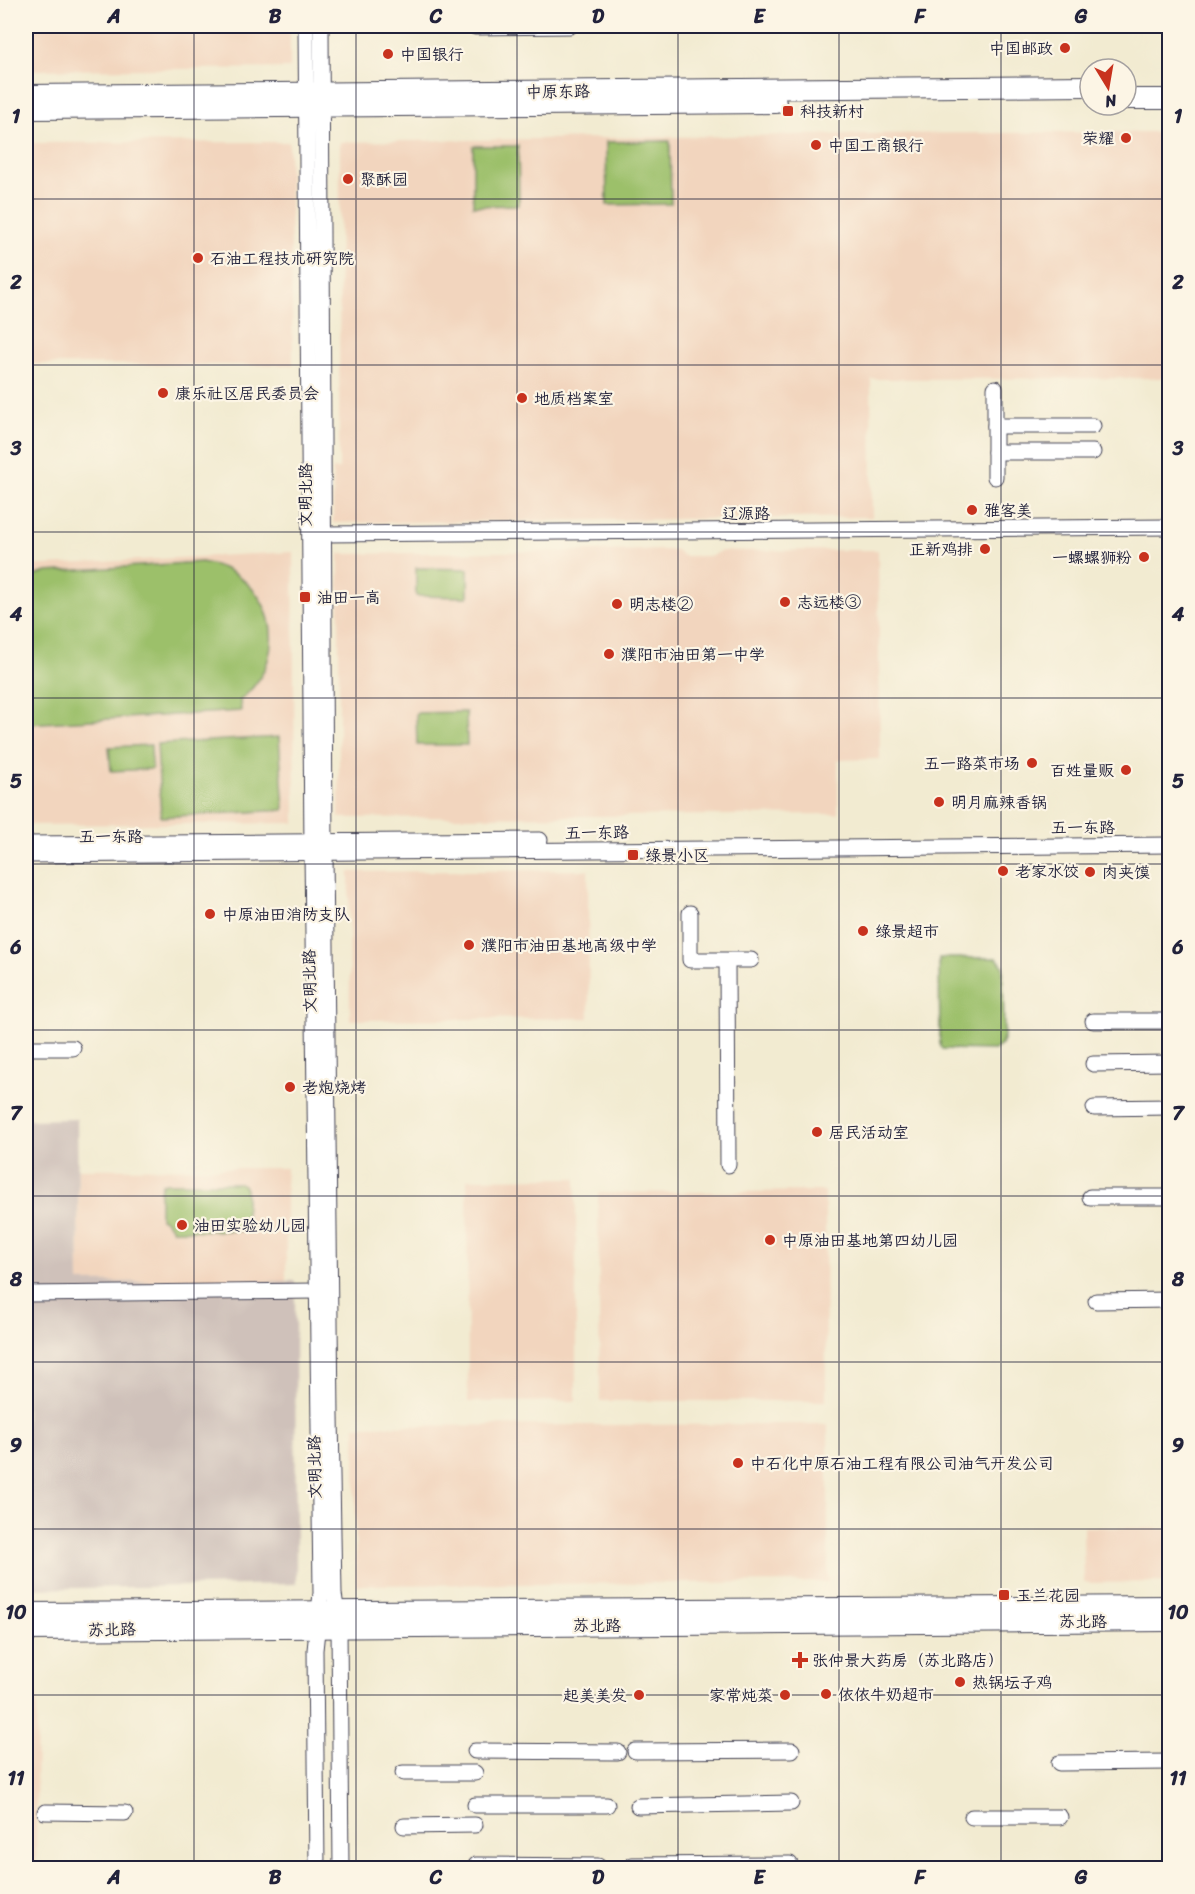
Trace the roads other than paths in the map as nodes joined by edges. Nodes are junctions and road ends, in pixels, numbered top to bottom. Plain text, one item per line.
1 (306, 26) edge
2 (321, 26) edge
3 (570, 26) edge
4 (475, 27) dead end
5 (1078, 86) edge
6 (1138, 86) edge
7 (1170, 86) edge
8 (26, 95) edge
9 (1138, 99) edge
10 (1170, 99) edge
11 (314, 100) junction
12 (1078, 100) edge
13 (26, 109) edge
14 (994, 388) dead end
15 (995, 426) junction
16 (1093, 426) dead end
17 (995, 452) junction
18 (1093, 452) dead end
19 (995, 477) dead end
20 (1170, 527) edge
21 (323, 534) junction
22 (1170, 835) edge
23 (26, 844) edge
24 (1170, 844) edge
25 (319, 848) junction
26 (26, 855) edge
27 (690, 913) dead end
28 (727, 960) junction
29 (751, 960) dead end
30 (1093, 1021) dead end
31 (1170, 1021) edge
32 (26, 1048) edge
33 (74, 1048) dead end
34 (1093, 1064) dead end
35 (1170, 1064) edge
36 (1170, 1107) edge
37 (1094, 1108) dead end
38 (728, 1165) dead end
39 (1090, 1197) dead end
40 (1170, 1197) edge
41 (317, 1291) junction
42 (26, 1294) edge
43 (1170, 1300) edge
44 (1096, 1301) dead end
45 (1170, 1606) edge
46 (26, 1613) edge
47 (328, 1619) junction
48 (1170, 1621) edge
49 (26, 1630) edge
50 (792, 1750) dead end
51 (635, 1751) dead end
52 (475, 1752) dead end
53 (618, 1752) dead end
54 (1170, 1762) edge
55 (1059, 1763) dead end
56 (403, 1773) dead end
57 (475, 1773) dead end
58 (791, 1803) dead end
59 (607, 1805) dead end
60 (475, 1806) dead end
61 (638, 1806) dead end
62 (45, 1812) dead end
63 (125, 1813) dead end
64 (972, 1817) dead end
65 (1060, 1817) dead end
66 (475, 1825) dead end
67 (404, 1826) dead end
68 (790, 1864) dead end
69 (476, 1865) dead end
70 (632, 1865) dead end
71 (598, 1866) dead end
72 (317, 1869) edge
73 (341, 1869) edge

1 - 11 street
2 - 11 street
3 - 4 street
5 - 11 main road, 中原东路
6 - 7 main road
8 - 11 main road, 中原东路
9 - 10 main road
11 - 12 main road, 中原东路
11 - 13 main road, 中原东路
11 - 21 street, 文明北路
11 - 25 street, 文明北路
14 - 15 street
15 - 16 street
15 - 17 street
17 - 18 street
17 - 19 street
20 - 21 street, 辽源路
21 - 25 street, 文明北路
22 - 25 street, 五一东路
23 - 25 street, 五一东路
24 - 25 street, 五一东路
25 - 26 street, 五一东路
25 - 41 street, 文明北路
25 - 47 street, 文明北路
27 - 28 street
28 - 29 street
28 - 38 street
30 - 31 street
32 - 33 street
34 - 35 street
36 - 37 street
39 - 40 street
41 - 42 street
41 - 47 street, 文明北路
43 - 44 street
45 - 47 main road, 苏北路
46 - 47 main road, 苏北路
47 - 48 main road, 苏北路
47 - 49 main road, 苏北路
47 - 72 street, 文明北路
47 - 73 street, 文明北路
50 - 51 street
52 - 53 street
54 - 55 street
56 - 57 street
58 - 61 street
59 - 60 street
62 - 63 street
64 - 65 street
66 - 67 street
68 - 70 street
69 - 71 street

